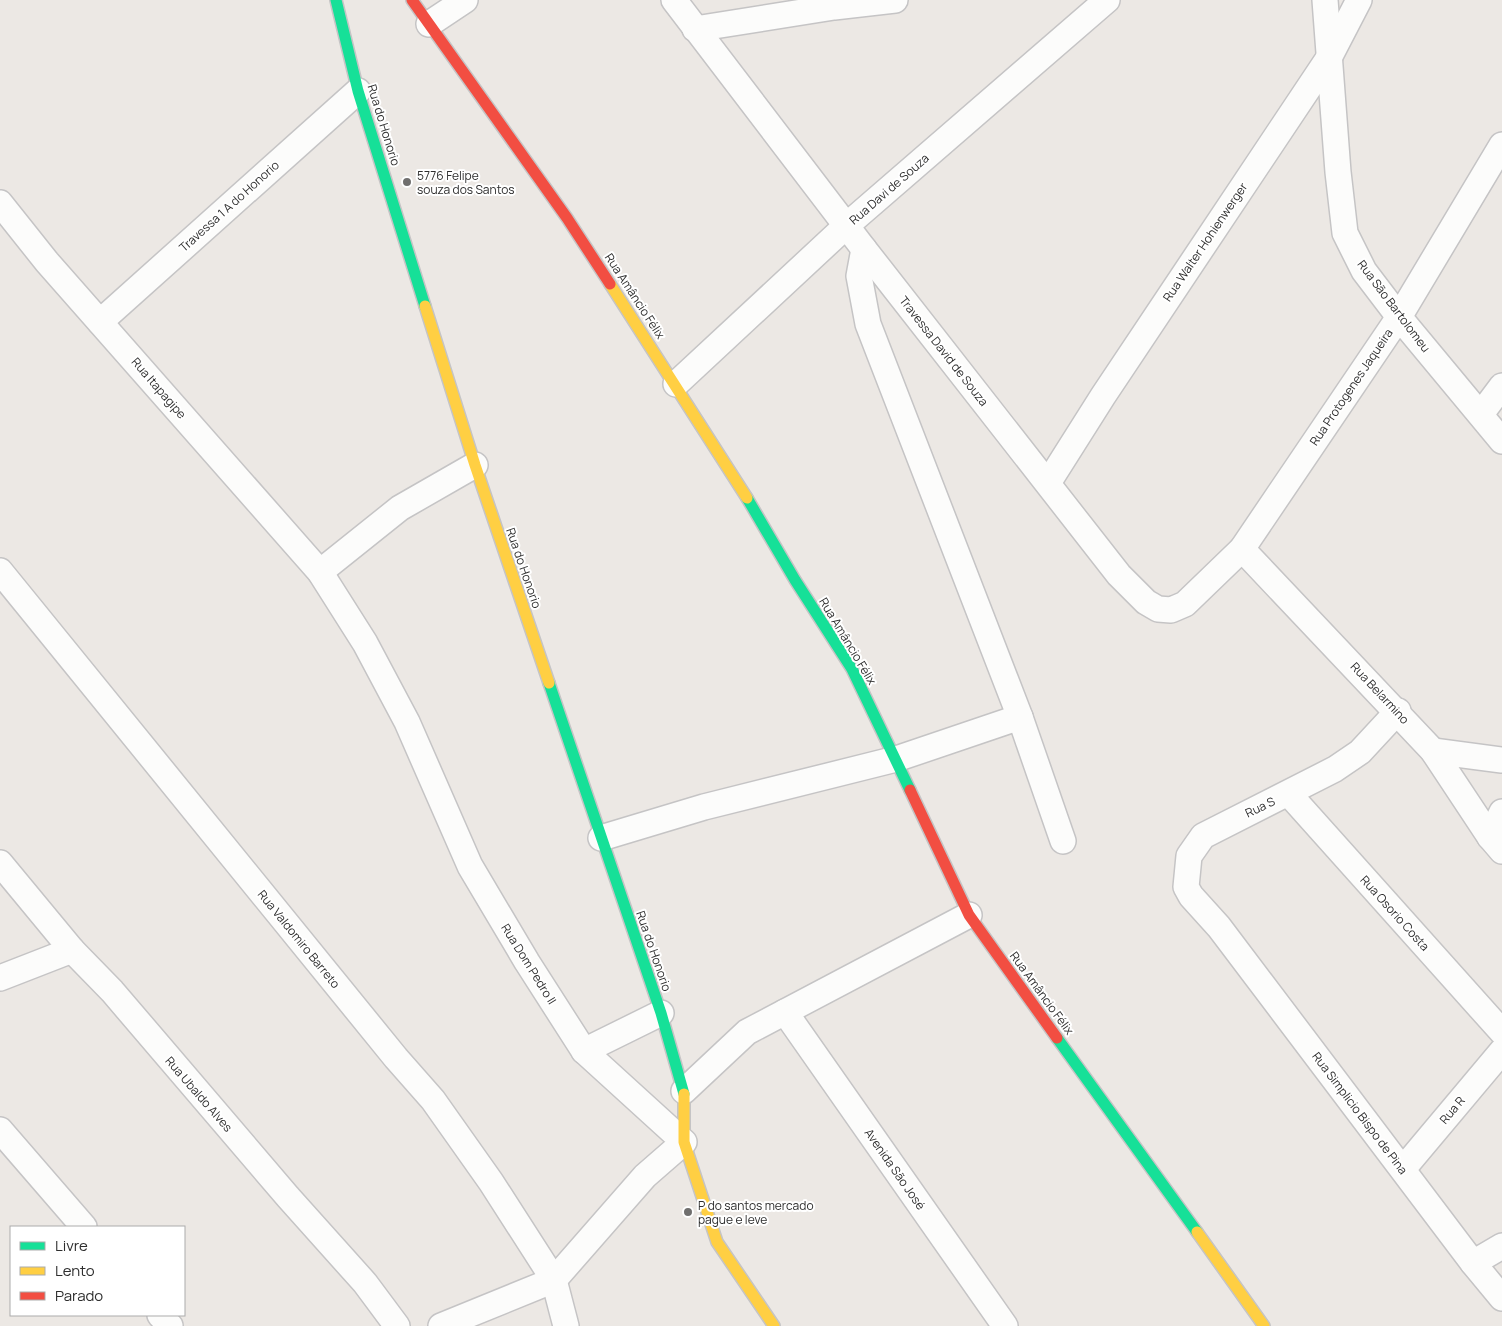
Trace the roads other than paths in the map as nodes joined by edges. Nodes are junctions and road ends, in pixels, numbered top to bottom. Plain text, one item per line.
1 (336, 0) edge
2 (412, 0) edge
3 (465, 0) edge
4 (674, 0) edge
5 (895, 0) edge
6 (1107, 0) edge
7 (1325, 0) edge
8 (1359, 0) edge
9 (429, 24) junction
10 (695, 29) junction
11 (1330, 56) junction
12 (358, 91) junction
13 (1502, 145) edge
14 (0, 202) edge
15 (846, 226) junction
16 (864, 249) junction
17 (1399, 317) junction
18 (100, 322) junction
19 (676, 384) junction
20 (1502, 386) edge
21 (1480, 414) junction
22 (1502, 441) edge
23 (475, 465) junction
24 (1048, 483) junction
25 (1242, 549) junction
26 (0, 570) edge
27 (320, 572) junction
28 (1398, 711) junction
29 (1020, 717) junction
30 (1433, 750) junction
31 (896, 759) junction
32 (1502, 760) edge
33 (1289, 794) junction
34 (1502, 812) edge
35 (602, 838) junction
36 (1063, 841) dead end
37 (1496, 844) edge
38 (0, 862) edge
39 (969, 915) junction
40 (1219, 927) joint
41 (72, 950) junction
42 (0, 978) edge
43 (785, 1012) junction
44 (661, 1013) junction
45 (1502, 1032) edge
46 (584, 1051) junction
47 (1502, 1051) edge
48 (684, 1091) junction
49 (0, 1130) edge
50 (684, 1142) junction
51 (1403, 1169) junction
52 (83, 1226) edge
53 (1502, 1246) edge
54 (1473, 1264) junction
55 (554, 1280) junction
56 (1502, 1298) edge
57 (161, 1316) edge
58 (170, 1326) edge
59 (397, 1326) edge
60 (441, 1326) edge
61 (566, 1326) edge
62 (774, 1326) edge
63 (1005, 1326) edge
64 (1264, 1326) edge

1 - 12 street, Rua do Honorio
2 - 9 street, Rua Amâncio Félix
3 - 9 street
4 - 10 street, Travessa David de Souza
5 - 10 street
6 - 15 street, Rua Davi de Souza
7 - 11 street, Rua São Bartolomeu
8 - 11 street, Rua Walter Hohienwerger
9 - 19 street, Rua Amâncio Félix
10 - 15 street, Travessa David de Souza
11 - 17 street, Rua São Bartolomeu
11 - 24 street, Rua Walter Hohienwerger
12 - 18 street, Travessa 1 A do Honorio
12 - 23 street, Rua do Honorio
13 - 17 street, Rua Protogenes Jaqueira
14 - 18 street, Rua Itapagipe
15 - 16 street, Travessa David de Souza
15 - 19 street, Rua Davi de Souza
16 - 24 street, Travessa David de Souza
16 - 29 street
17 - 21 street, Rua São Bartolomeu
17 - 25 street, Rua Protogenes Jaqueira
18 - 27 street, Rua Itapagipe
19 - 31 street, Rua Amâncio Félix
20 - 21 street
21 - 22 street, Rua São Bartolomeu
23 - 27 street
23 - 35 street, Rua do Honorio
24 - 25 street, Travessa David de Souza
25 - 28 street, Rua Belarmino
26 - 55 street, Rua Valdomiro Barreto
27 - 46 street, Rua Dom Pedro II
28 - 30 street, Rua Belarmino
28 - 33 street, Rua S
29 - 31 street
29 - 36 street
30 - 32 street
30 - 37 street, Rua Belarmino
31 - 35 street
31 - 39 street, Rua Amâncio Félix
33 - 40 street, Rua S
33 - 45 street, Rua Osorio Costa
34 - 37 street
35 - 44 street, Rua do Honorio
38 - 41 street, Rua Ubaldo Alves
39 - 43 street
39 - 64 street, Rua Amâncio Félix
40 - 51 street, Rua Simplicio Bispo de Pina
41 - 42 street
41 - 59 street, Rua Ubaldo Alves
43 - 48 street
43 - 63 street, Avenida São José
44 - 46 street
44 - 48 street, Rua do Honorio
46 - 50 street, Rua Dom Pedro II
47 - 51 street, Rua R
48 - 50 street, Rua do Honorio
49 - 52 street
50 - 55 street
50 - 62 street, Rua Dom Pedro II
51 - 54 street, Rua Simplicio Bispo de Pina
53 - 54 street
54 - 56 street, Rua Simplicio Bispo de Pina
55 - 60 street
55 - 61 street, Rua Valdomiro Barreto
57 - 58 street

